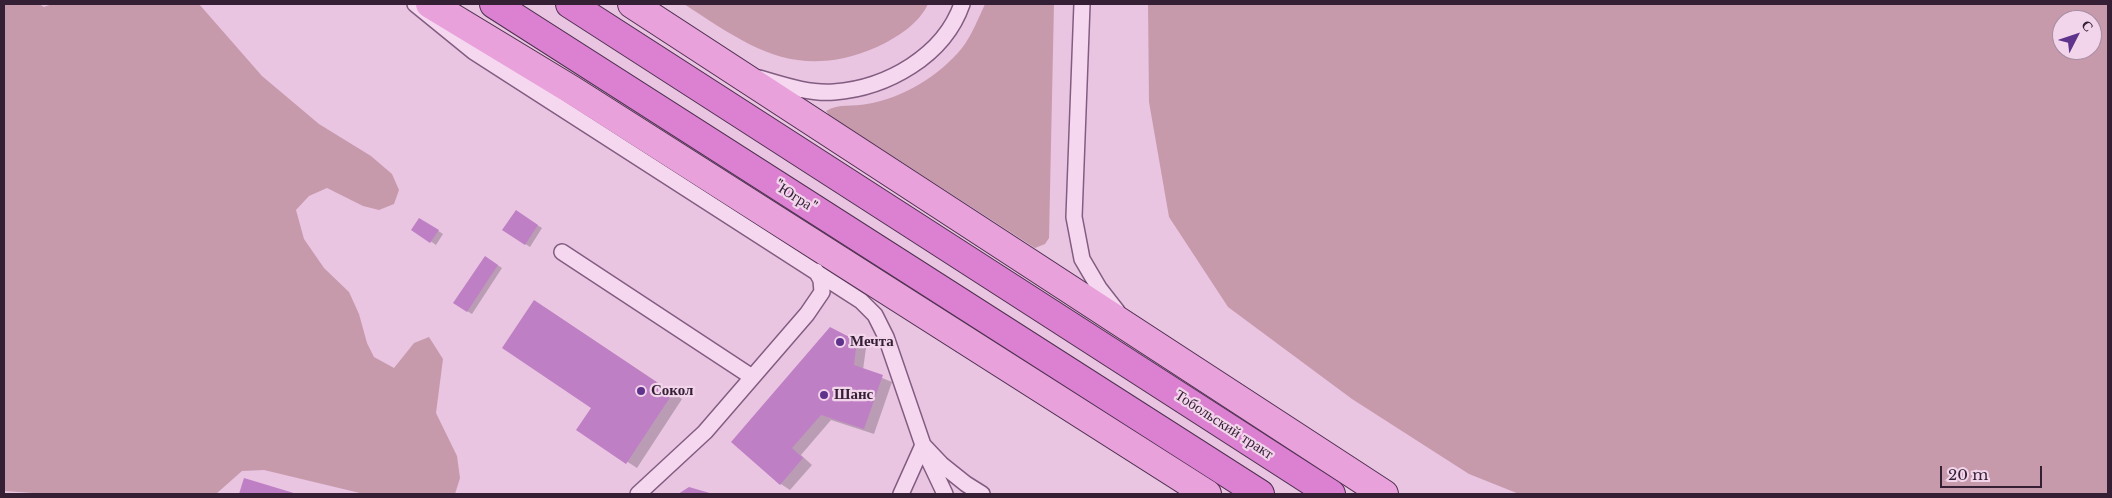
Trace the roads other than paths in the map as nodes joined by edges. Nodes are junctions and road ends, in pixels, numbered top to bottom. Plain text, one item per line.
1 (415, 4) edge
2 (430, 4) edge
3 (494, 4) edge
4 (570, 4) edge
5 (962, 4) edge
6 (634, 7) edge
7 (1080, 8) edge
8 (739, 73) junction
9 (562, 252) dead end
10 (816, 271) junction
11 (1134, 331) junction
12 (752, 377) junction
13 (923, 445) junction
14 (638, 494) edge
15 (900, 494) edge
16 (945, 494) edge
17 (982, 494) edge
18 (1207, 494) edge
19 (1260, 494) edge
20 (1332, 494) edge
21 (1384, 494) edge

1 - 10 lane
2 - 18 main road
3 - 19 highway, "Югра"
4 - 20 highway, Тобольский тракт
5 - 8 lane
6 - 8 main road
7 - 11 lane
8 - 11 main road
9 - 12 lane
10 - 12 lane
10 - 13 lane
11 - 21 main road
12 - 14 lane
13 - 15 lane
13 - 16 lane
13 - 17 lane

